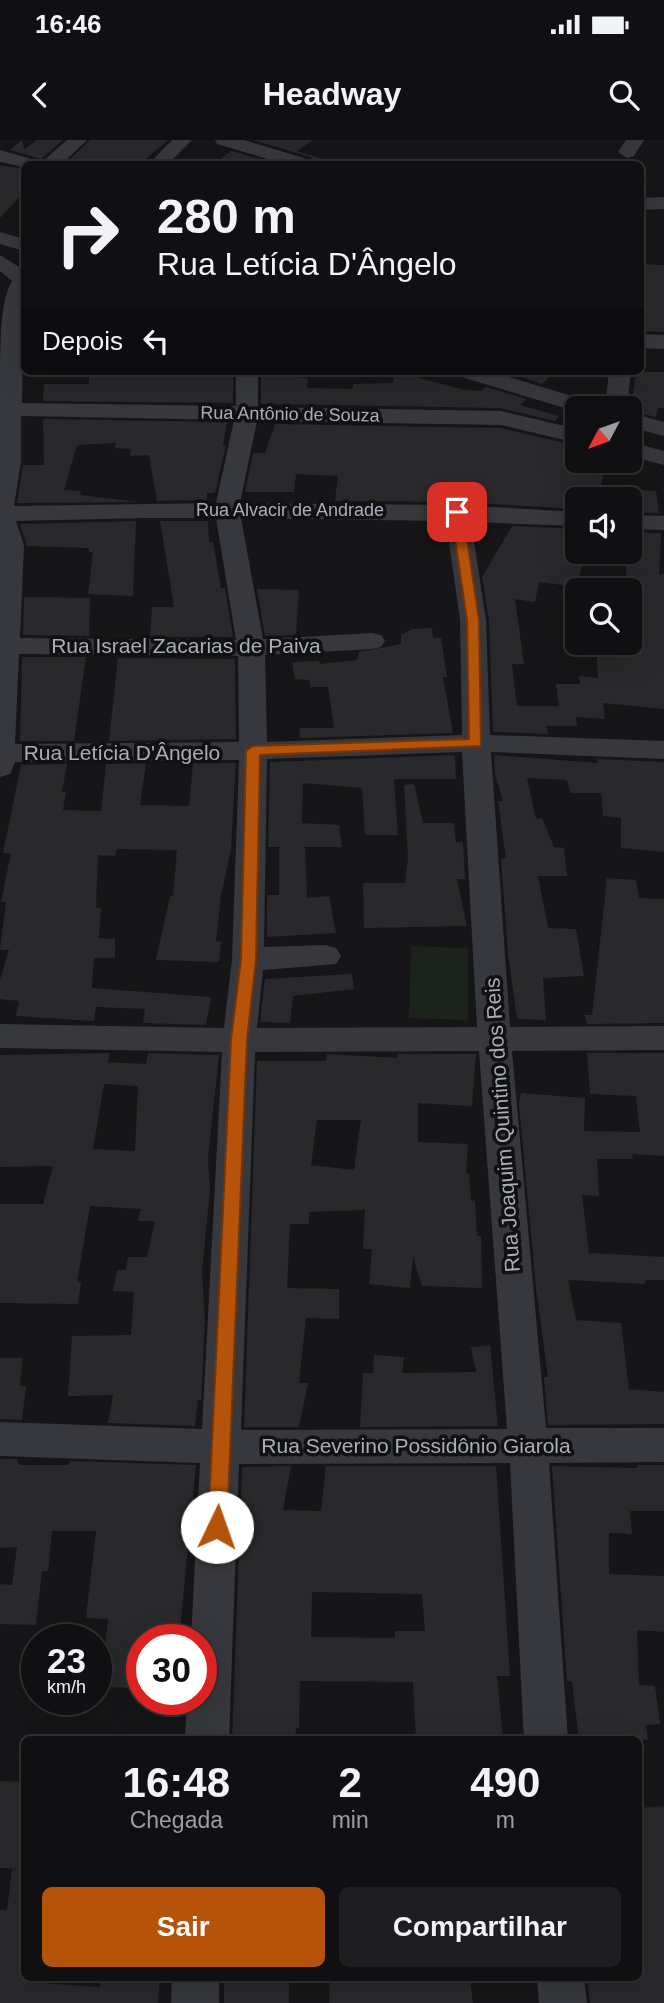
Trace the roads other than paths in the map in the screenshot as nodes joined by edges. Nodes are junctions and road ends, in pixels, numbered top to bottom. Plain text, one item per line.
1 (78, 140) edge
2 (183, 140) edge
3 (224, 140) edge
4 (0, 156) edge
5 (21, 161) edge
6 (54, 161) edge
7 (161, 161) edge
8 (293, 161) edge
9 (664, 203) edge
10 (644, 204) edge
11 (0, 238) edge
12 (21, 244) edge
13 (0, 261) edge
14 (21, 278) edge
15 (21, 284) edge
16 (12, 324) edge
17 (644, 341) edge
18 (664, 342) edge
19 (247, 375) edge
20 (479, 375) edge
21 (620, 375) edge
22 (617, 396) edge
23 (565, 401) edge
24 (5, 409) edge
25 (247, 413) junction
26 (642, 423) edge
27 (664, 429) edge
28 (565, 433) edge
29 (642, 452) edge
30 (664, 458) edge
31 (4, 461) edge
32 (227, 509) junction
33 (457, 512) junction
34 (1, 514) edge
35 (565, 518) edge
36 (642, 522) edge
37 (664, 523) edge
38 (6, 545) edge
39 (372, 641) dead end
40 (3, 646) edge
41 (251, 648) junction
42 (476, 743) junction
43 (664, 750) edge
44 (253, 751) junction
45 (1, 758) edge
46 (325, 956) dead end
47 (248, 959) junction
48 (0, 1035) edge
49 (494, 1037) junction
50 (664, 1038) edge
51 (239, 1040) junction
52 (0, 1439) edge
53 (528, 1443) junction
54 (664, 1445) edge
55 (221, 1447) junction
56 (207, 1736) edge
57 (546, 1736) edge
58 (196, 1981) edge
59 (561, 1981) edge
60 (195, 2003) edge
61 (563, 2003) edge

1 - 6 street
2 - 7 street
3 - 8 street
4 - 5 street
9 - 10 street
11 - 12 street
13 - 14 street
15 - 16 street
16 - 24 street
17 - 18 street
19 - 25 street
20 - 23 street
21 - 22 street
24 - 25 street, Rua Antônio de Souza
24 - 31 street
25 - 28 street, Rua Antônio de Souza
25 - 32 street
26 - 27 street
29 - 30 street
31 - 34 street
32 - 33 street, Rua Alvacir de Andrade
32 - 34 street, Rua Alvacir de Andrade
32 - 41 street
33 - 35 street, Rua Alvacir de Andrade
33 - 42 street, Rua Joaquim Quintino dos Reis
34 - 38 street
36 - 37 street
38 - 40 street
39 - 41 street, Rua Israel Zacarias de Paiva
40 - 41 street, Rua Israel Zacarias de Paiva
40 - 45 street
41 - 44 street
42 - 43 street, Rua Letícia D'Ângelo
42 - 44 street, Rua Letícia D'Ângelo
42 - 49 street, Rua Joaquim Quintino dos Reis
44 - 45 street, Rua Letícia D'Ângelo
44 - 47 street
46 - 47 street
47 - 51 street
48 - 51 street
49 - 50 street
49 - 51 street
49 - 53 street, Rua Joaquim Quintino dos Reis
51 - 55 street
52 - 55 street, Rua Severino Possidônio Giarola
53 - 54 street, Rua Severino Possidônio Giarola
53 - 55 street, Rua Severino Possidônio Giarola
53 - 57 street, Rua Joaquim Quintino dos Reis
55 - 56 street
58 - 60 street
59 - 61 street

